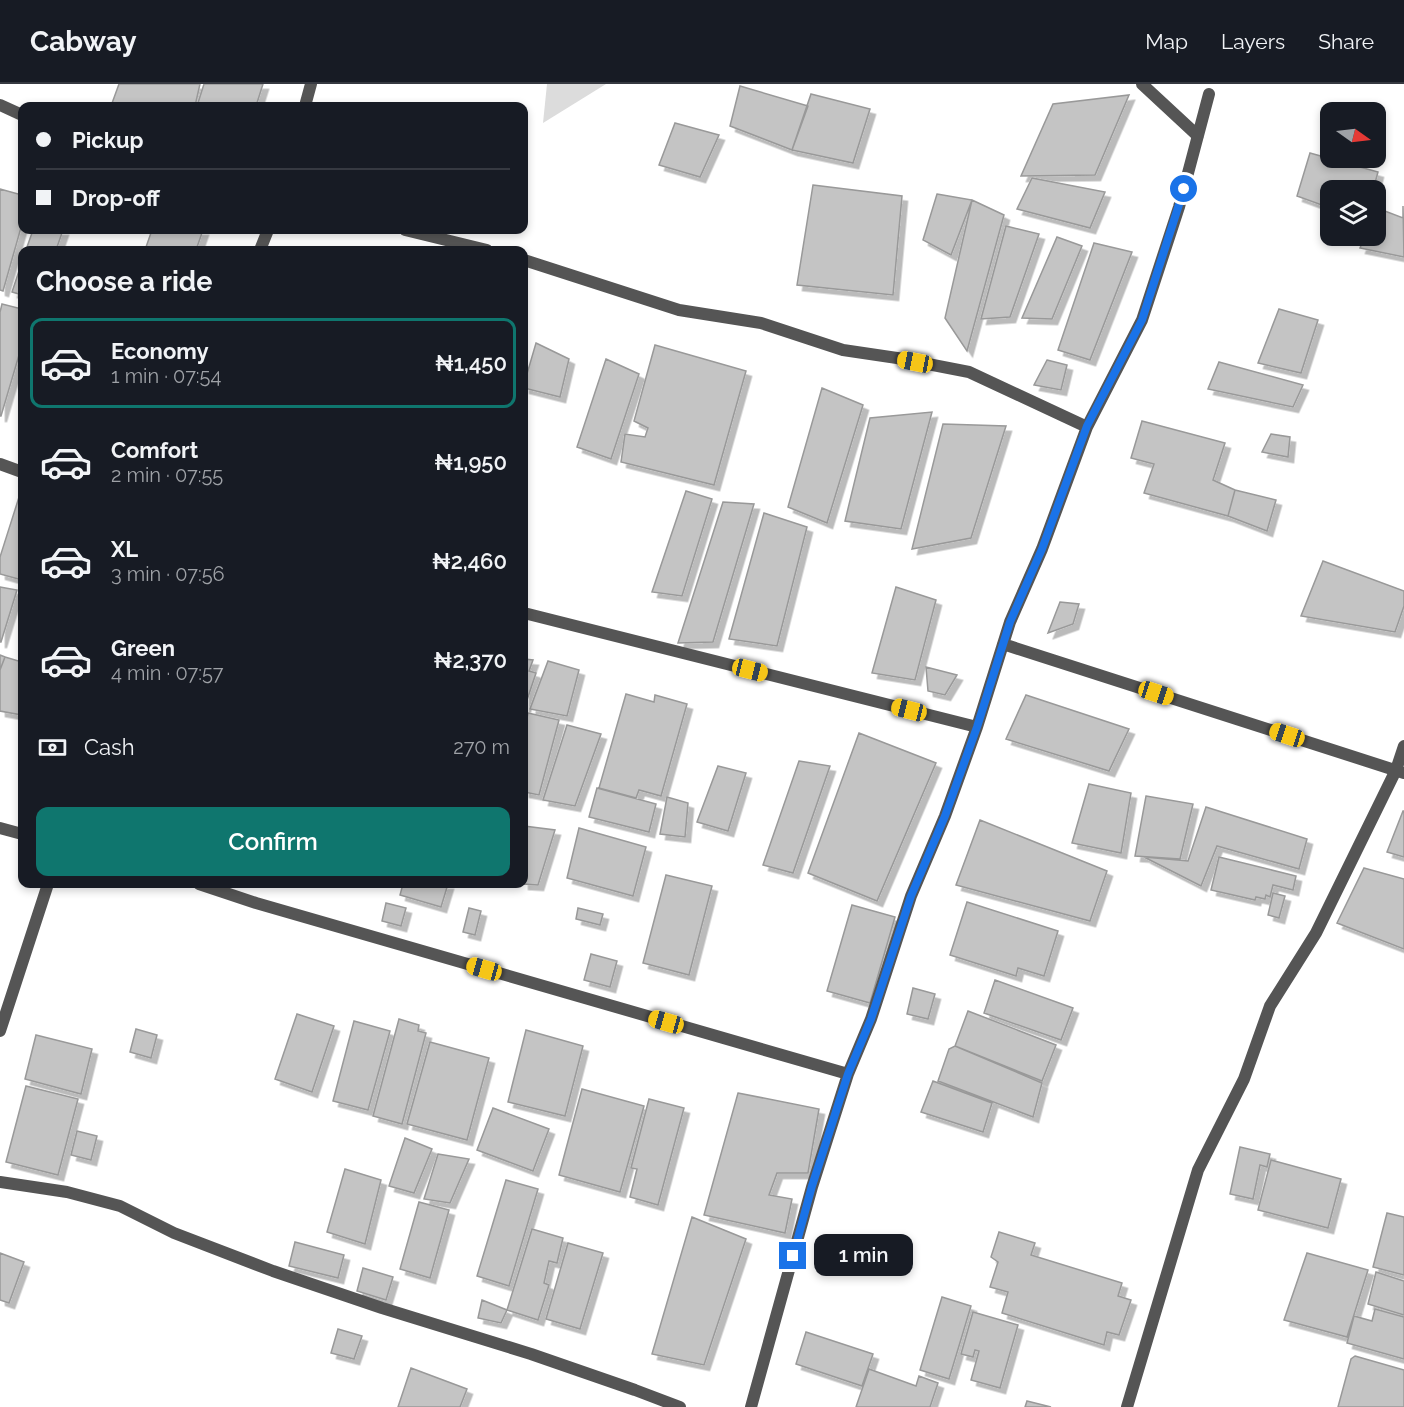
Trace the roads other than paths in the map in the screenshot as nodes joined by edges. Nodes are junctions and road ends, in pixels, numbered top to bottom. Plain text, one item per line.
1 (311, 84) edge
2 (1142, 84) edge
3 (1209, 94) dead end
4 (306, 102) edge
5 (0, 105) edge
6 (18, 113) edge
7 (1198, 136) junction
8 (421, 234) edge
9 (471, 246) edge
10 (528, 261) edge
11 (1087, 426) junction
12 (0, 464) edge
13 (18, 471) edge
14 (528, 614) edge
15 (1003, 644) junction
16 (977, 727) junction
17 (1404, 746) edge
18 (1400, 772) edge
19 (0, 828) edge
20 (18, 833) edge
21 (47, 888) edge
22 (211, 888) edge
23 (0, 1031) edge
24 (848, 1074) junction
25 (0, 1182) edge
26 (680, 1407) edge
27 (751, 1407) edge
28 (1127, 1407) edge

1 - 4 street
2 - 7 street
3 - 7 street
5 - 6 street
7 - 11 street
8 - 9 street
10 - 11 street
11 - 15 street
12 - 13 street
14 - 16 street
15 - 16 street
15 - 18 street
16 - 24 street
17 - 18 street
18 - 28 street
19 - 20 street
21 - 23 street
22 - 24 street
24 - 27 street
25 - 26 street

